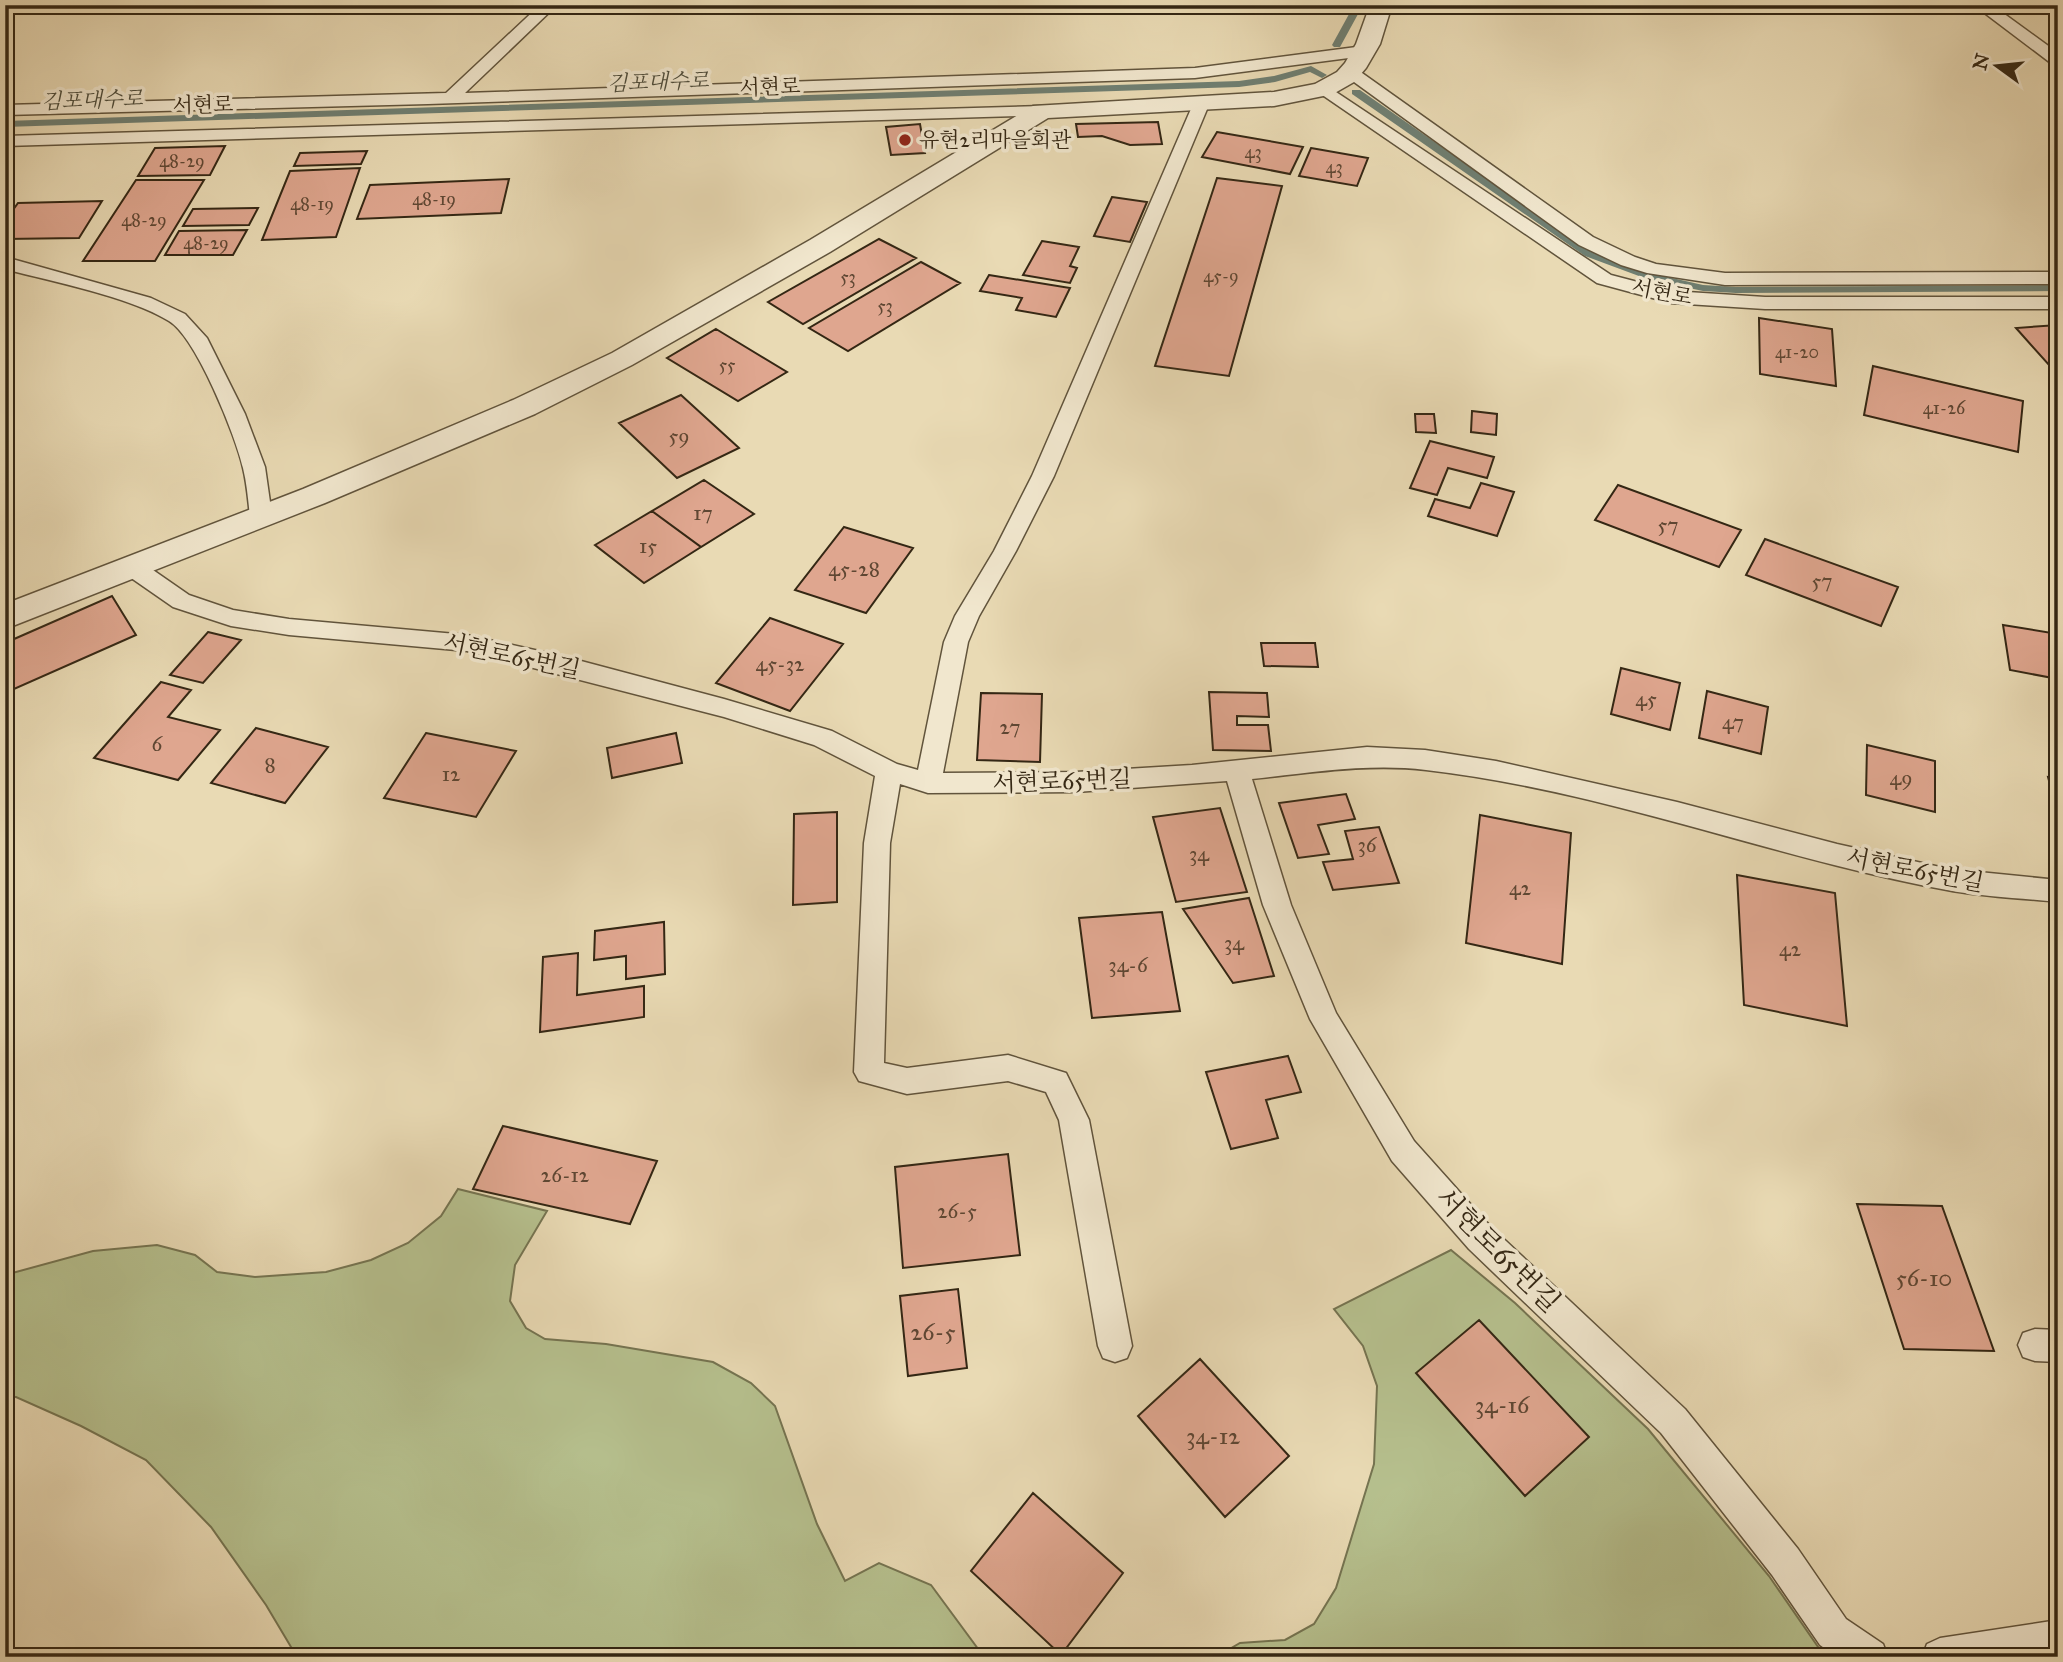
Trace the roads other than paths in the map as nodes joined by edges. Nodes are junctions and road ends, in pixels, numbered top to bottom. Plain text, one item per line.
1 (549, 5) edge
2 (1381, 5) edge
3 (1982, 5) edge
4 (1357, 61) junction
5 (2058, 61) edge
6 (1324, 89) junction
7 (451, 98) junction
8 (1202, 102) junction
9 (5, 110) edge
10 (1042, 111) junction
11 (5, 141) edge
12 (5, 263) edge
13 (2058, 278) edge
14 (2058, 303) edge
15 (261, 516) junction
16 (132, 567) junction
17 (5, 617) edge
18 (889, 771) junction
19 (1237, 771) junction
20 (928, 783) junction
21 (2058, 891) edge
22 (1115, 1346) dead end
23 (2058, 1638) edge
24 (1870, 1657) edge
25 (1940, 1657) edge

1 - 7 lane
2 - 4 street
3 - 5 lane
4 - 6 street, 서현로
4 - 7 lane, 서현로
4 - 13 lane
6 - 8 street, 서현로
6 - 14 lane, 서현로
7 - 9 lane, 서현로
8 - 10 street, 서현로
8 - 20 lane
10 - 11 lane, 서현로
10 - 15 street, 서현로
12 - 15 lane
15 - 16 street, 서현로
16 - 17 street, 서현로
16 - 18 lane, 서현로65번길
18 - 20 lane, 서현로65번길
18 - 22 lane
19 - 20 lane, 서현로65번길
19 - 21 lane, 서현로65번길
19 - 24 lane, 서현로65번길
23 - 25 lane

